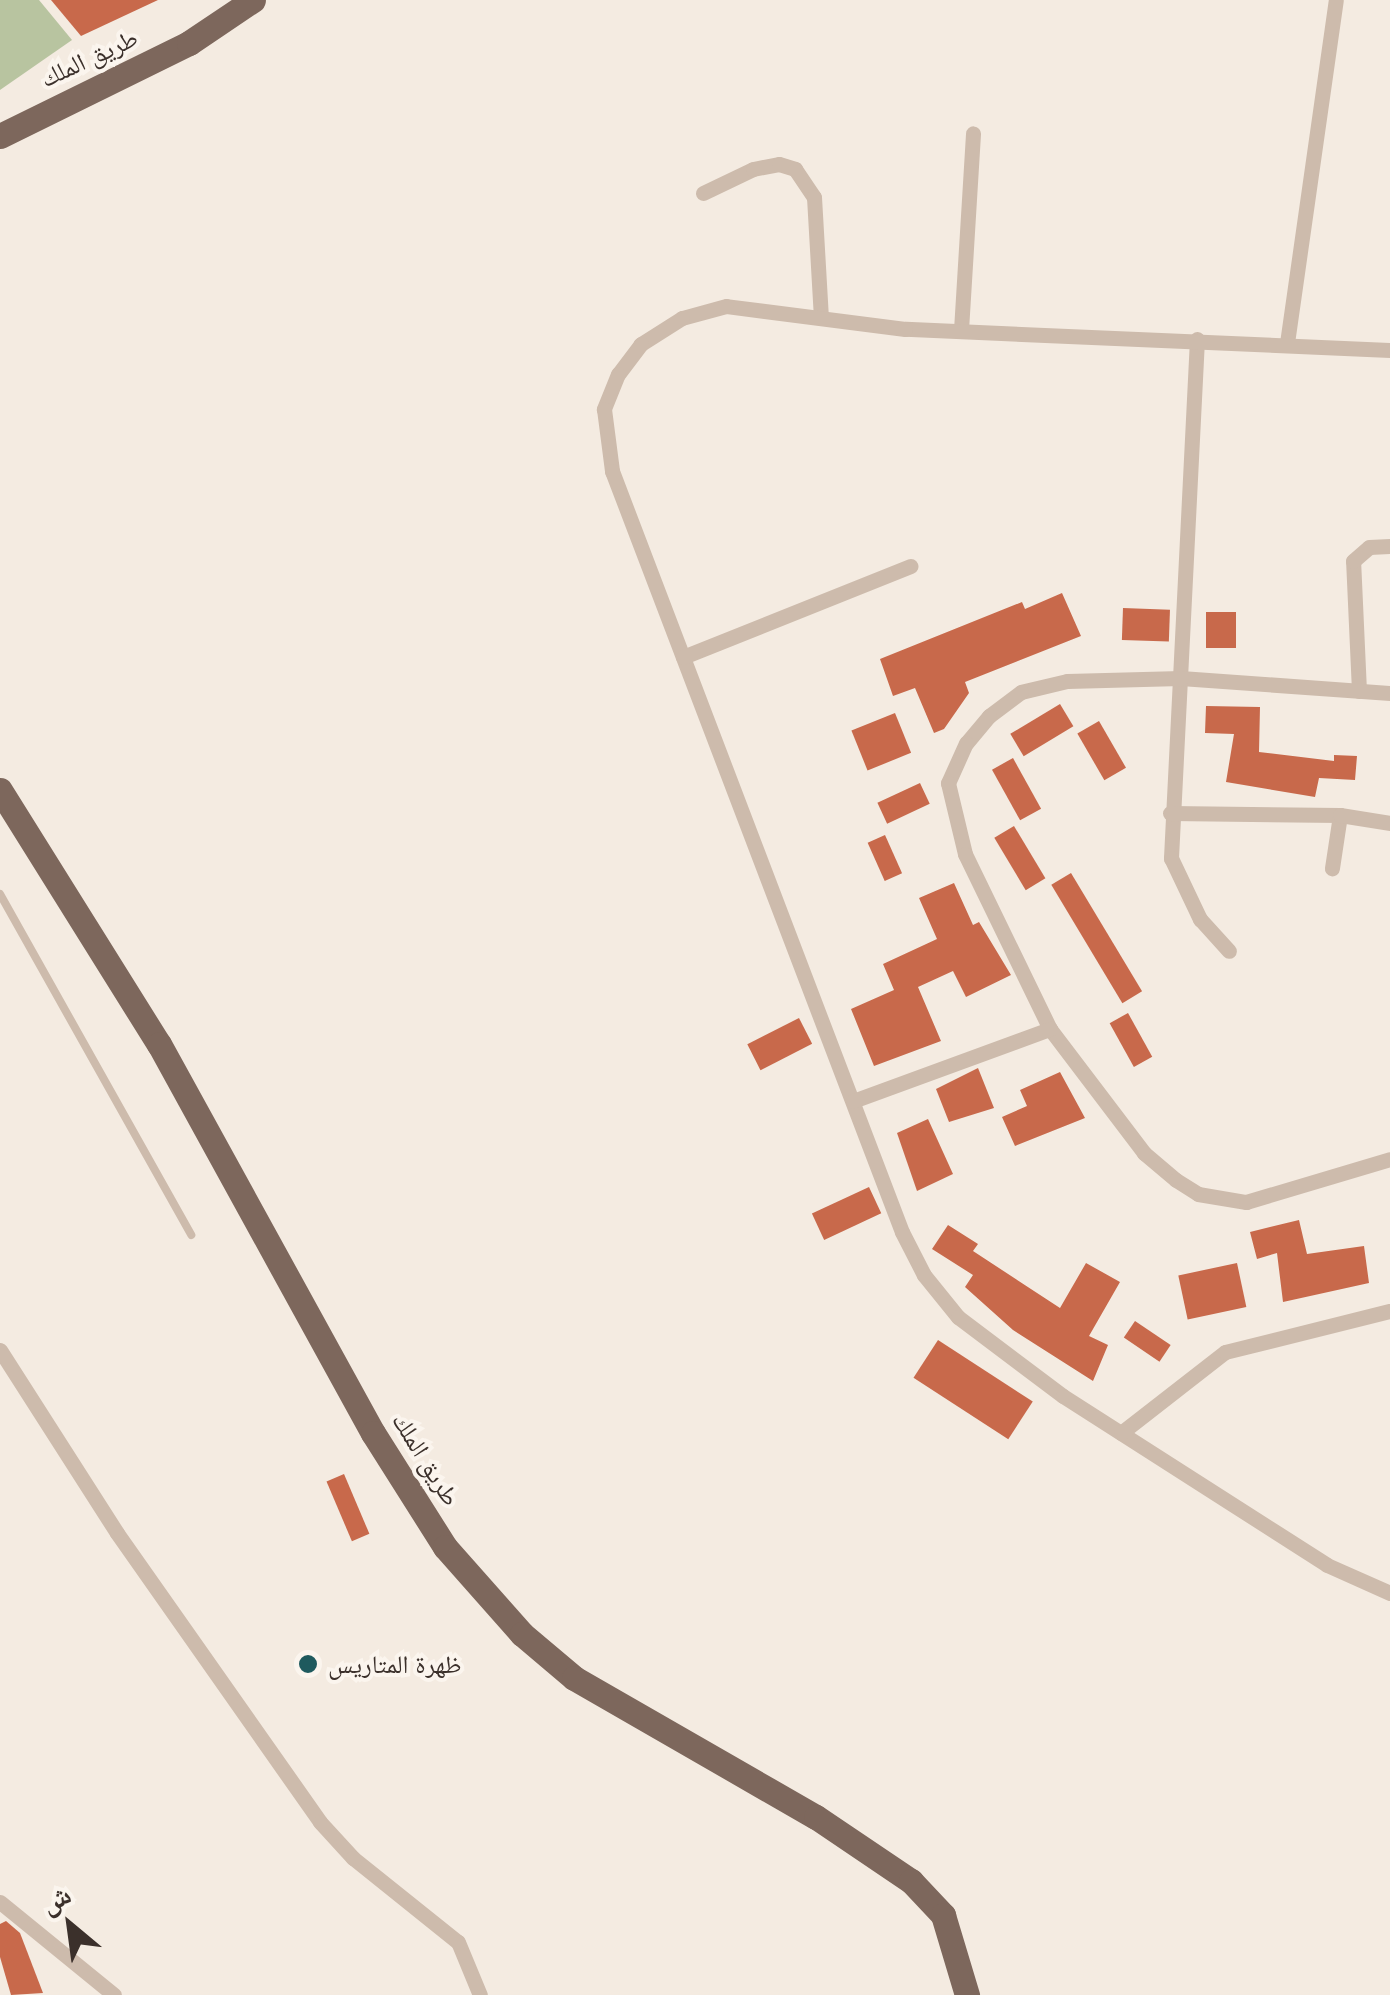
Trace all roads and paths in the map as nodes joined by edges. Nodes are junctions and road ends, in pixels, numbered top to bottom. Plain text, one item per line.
1 (253, 0) edge
2 (1336, 0) edge
3 (973, 133) dead end
4 (0, 136) edge
5 (703, 193) dead end
6 (821, 318) junction
7 (962, 330) junction
8 (1196, 339) junction
9 (1287, 343) junction
10 (1390, 350) edge
11 (1390, 546) edge
12 (910, 566) dead end
13 (682, 657) junction
14 (1181, 678) junction
15 (1360, 691) junction
16 (1390, 693) edge
17 (0, 790) edge
18 (1170, 813) junction
19 (1340, 815) junction
20 (1390, 823) edge
21 (1332, 868) dead end
22 (0, 894) edge
23 (1229, 950) dead end
24 (1050, 1029) junction
25 (852, 1101) junction
26 (1390, 1159) edge
27 (191, 1236) dead end
28 (1390, 1312) edge
29 (0, 1350) edge
30 (1122, 1433) junction
31 (1390, 1593) edge
32 (0, 1902) edge
33 (114, 1995) edge
34 (480, 1995) edge
35 (967, 1995) edge

1 - 4 main road, طريق الملك
2 - 9 street
3 - 7 street
5 - 6 street
6 - 7 street
6 - 13 street
7 - 8 street
8 - 9 street
8 - 14 street
9 - 10 street
11 - 15 street
12 - 13 street
13 - 25 street
14 - 15 street
14 - 18 street
14 - 24 street
15 - 16 street
17 - 35 main road, طريق الملك
18 - 19 street
18 - 23 street
19 - 20 street
19 - 21 street
22 - 27 lane
24 - 25 street
24 - 26 street
25 - 30 street
28 - 30 street
29 - 34 street
30 - 31 street
32 - 33 street

